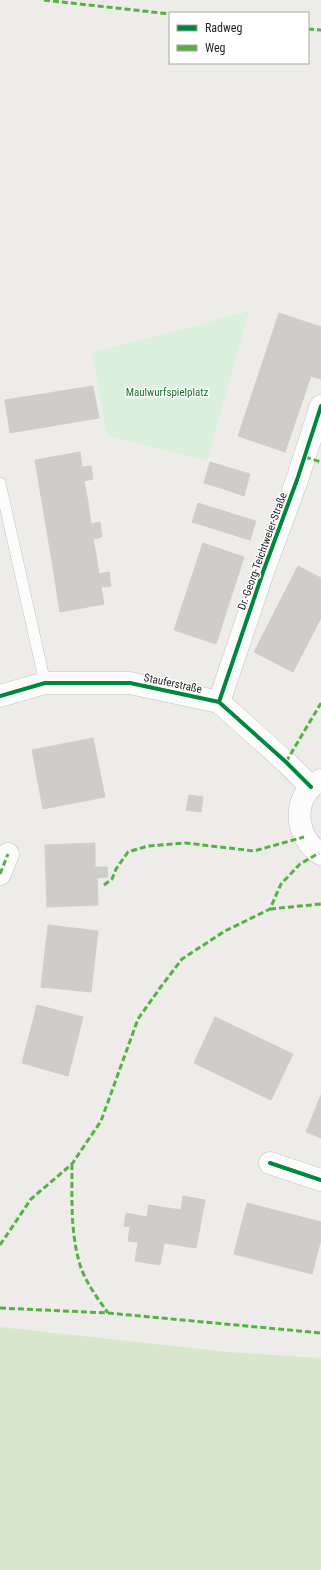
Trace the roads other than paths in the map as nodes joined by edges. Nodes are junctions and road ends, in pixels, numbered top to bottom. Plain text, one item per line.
1 (321, 406) edge
2 (313, 460) edge
3 (0, 483) edge
4 (45, 683) junction
5 (0, 696) edge
6 (220, 702) junction
7 (316, 784) edge
8 (321, 854) edge
9 (270, 1163) dead end
10 (321, 1180) edge

1 - 2 street, Dr.-Georg-Teichtweier-Straße
2 - 6 street, Dr.-Georg-Teichtweier-Straße
3 - 4 lane
4 - 5 street, Stauferstraße
4 - 6 street, Stauferstraße
6 - 7 street
7 - 8 street
9 - 10 street

